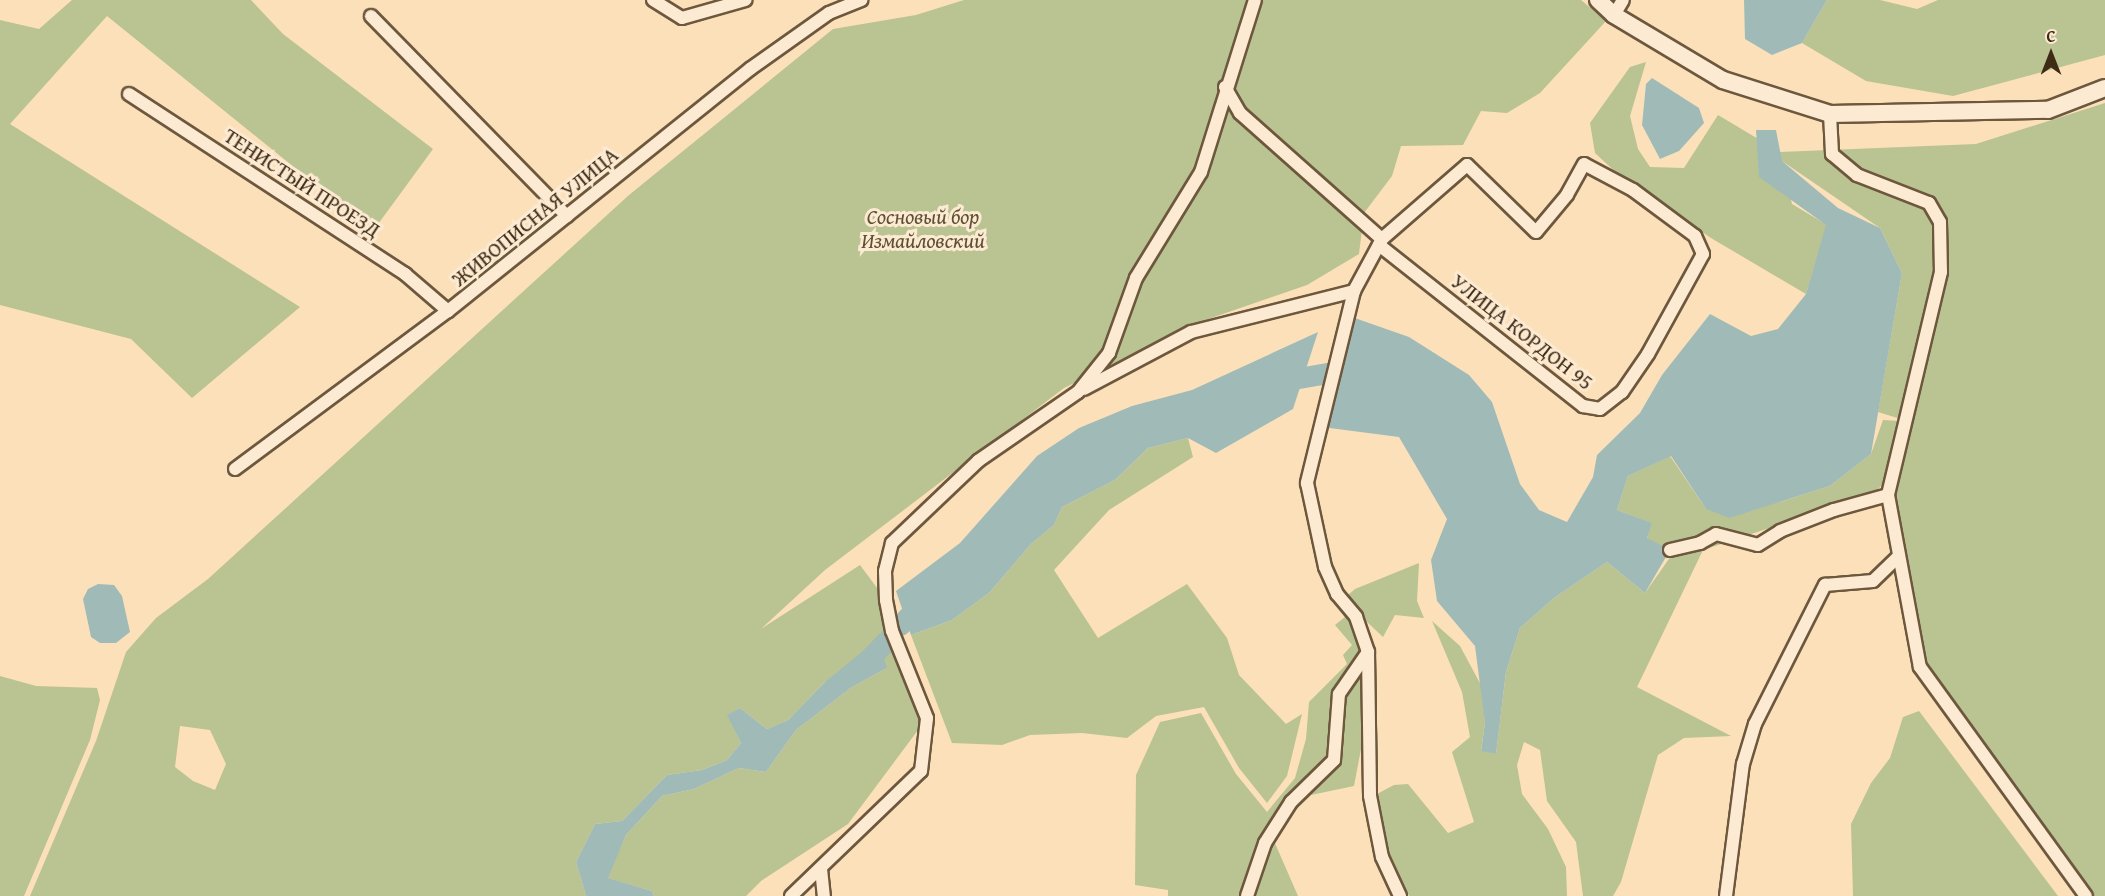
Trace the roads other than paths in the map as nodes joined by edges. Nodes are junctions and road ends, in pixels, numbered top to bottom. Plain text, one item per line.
1 (653, 0) edge
2 (744, 0) edge
3 (861, 0) edge
4 (1255, 0) edge
5 (1598, 0) edge
6 (1623, 0) edge
7 (1614, 15) junction
8 (371, 16) dead end
9 (1225, 87) junction
10 (2105, 88) edge
11 (129, 94) dead end
12 (1830, 114) junction
13 (567, 216) junction
14 (1381, 242) junction
15 (1354, 291) junction
16 (448, 311) junction
17 (1078, 393) junction
18 (235, 469) dead end
19 (1888, 495) junction
20 (1670, 550) dead end
21 (1899, 556) junction
22 (1368, 652) junction
23 (821, 869) junction
24 (791, 896) edge
25 (824, 896) edge
26 (1247, 896) edge
27 (1400, 896) edge
28 (1726, 896) edge
29 (2086, 896) edge

1 - 2 street
3 - 13 street, ЖИВОПИСНАЯ УЛИЦА
4 - 9 street
5 - 7 main road
6 - 7 street
7 - 12 main road
8 - 13 street
9 - 14 street, УЛИЦА КОРДОН 95
9 - 17 street
10 - 12 main road
11 - 16 street, ТЕНИСТЫЙ ПРОЕЗД
12 - 19 street
13 - 16 street, ЖИВОПИСНАЯ УЛИЦА
14 - 14 street, УЛИЦА КОРДОН 95
14 - 15 street, УЛИЦА КОРДОН 95
15 - 17 street
15 - 22 street, УЛИЦА КОРДОН 95
16 - 18 street, ЖИВОПИСНАЯ УЛИЦА
17 - 23 street
19 - 20 street
19 - 21 street
21 - 28 street
21 - 29 street
22 - 26 street
22 - 27 street, УЛИЦА КОРДОН 95
23 - 24 street
23 - 25 street

